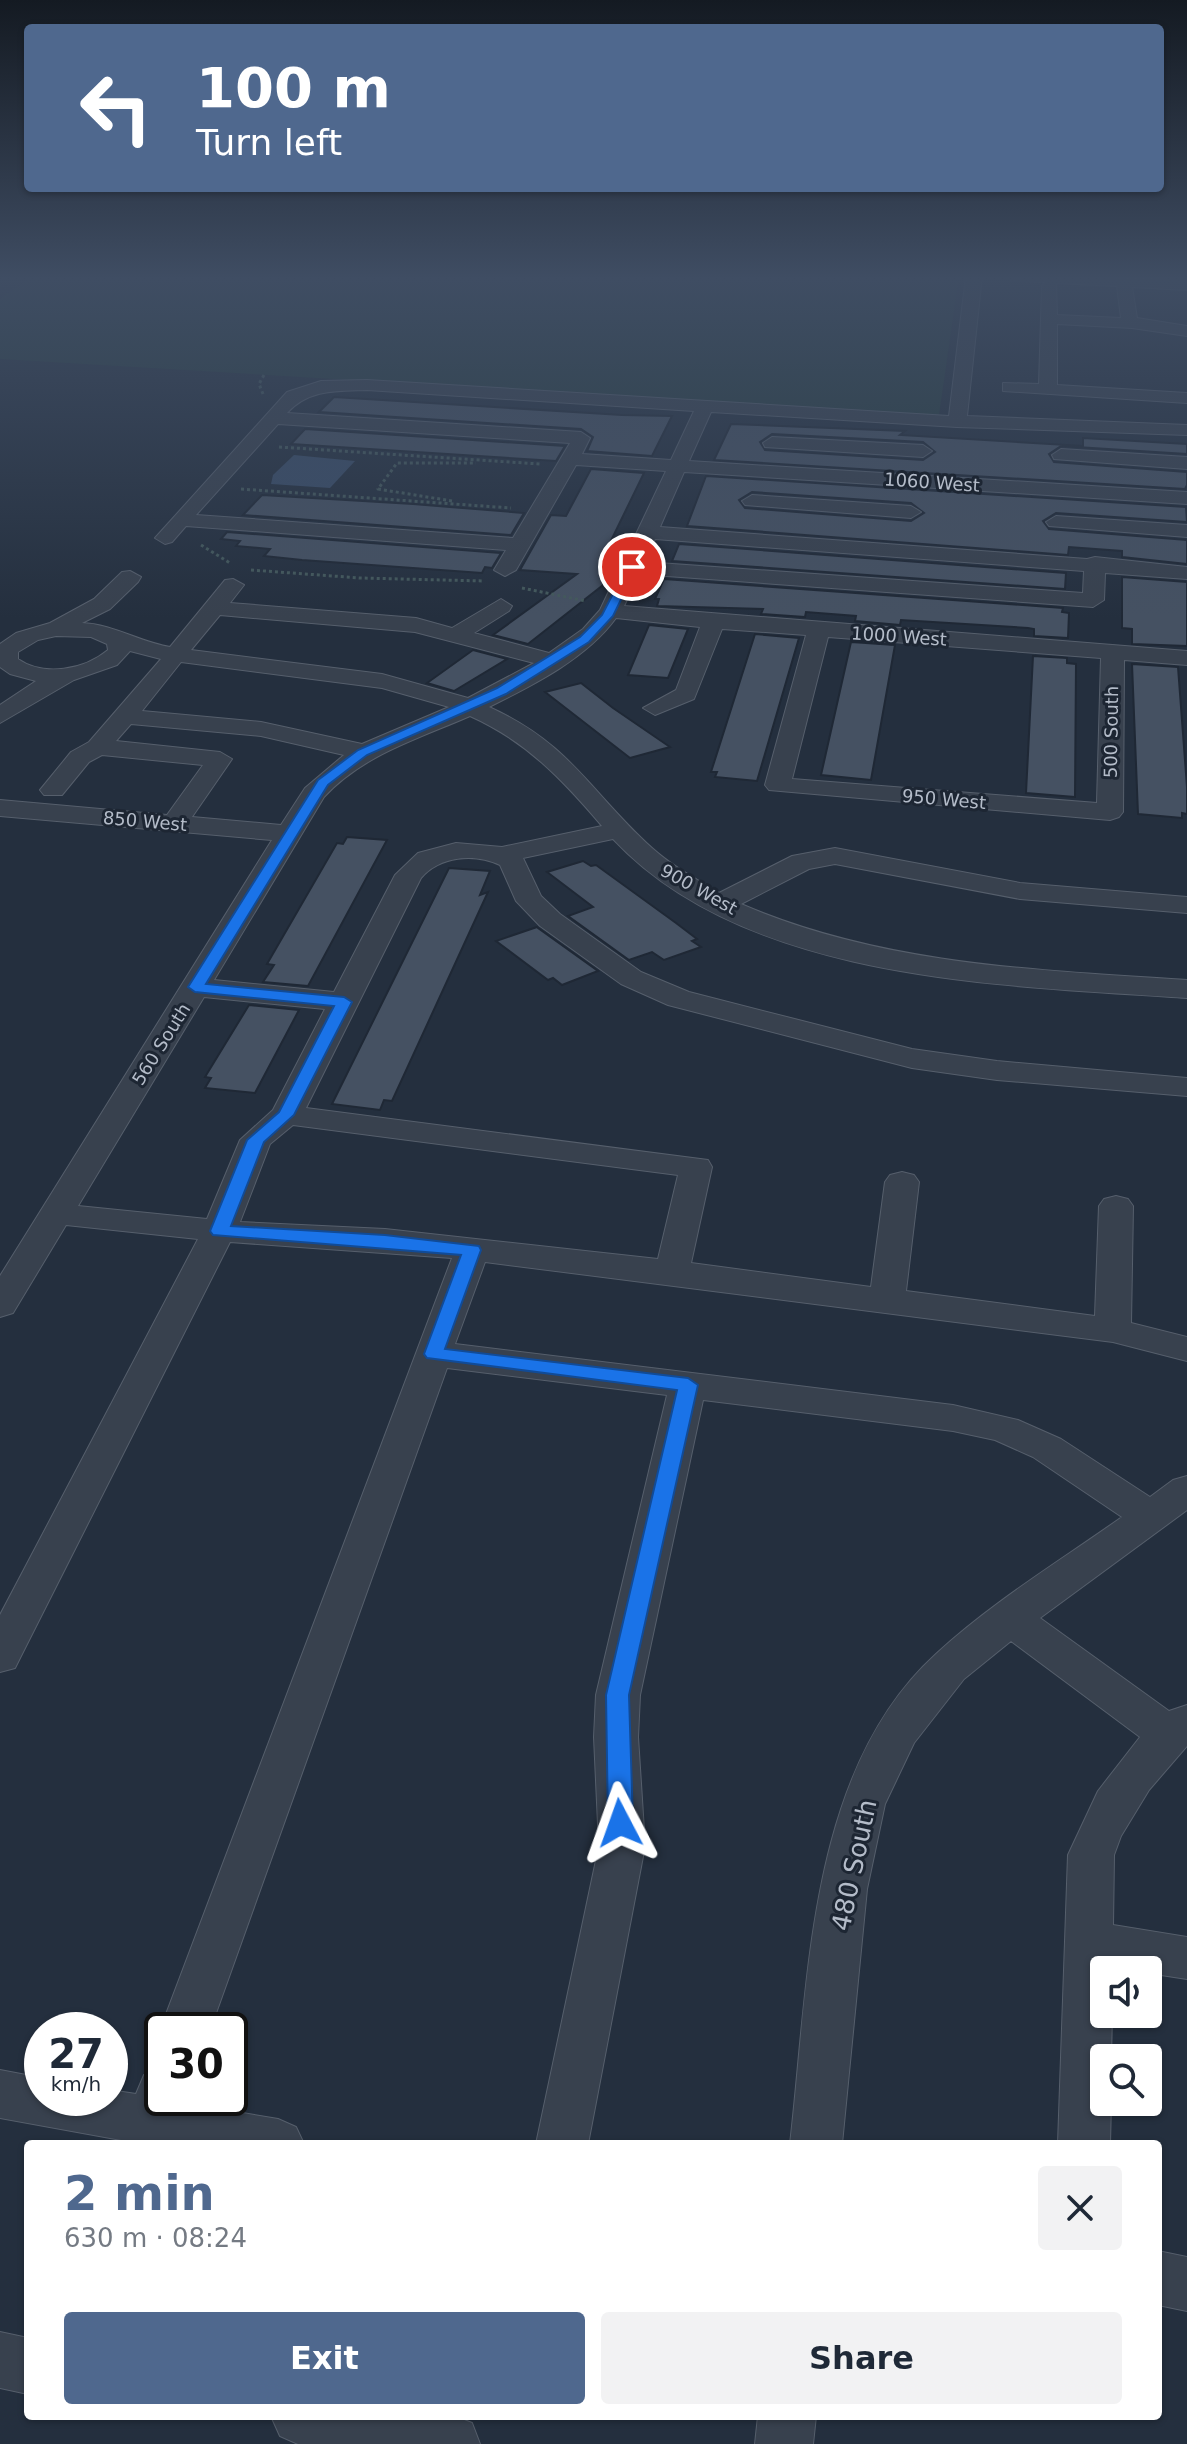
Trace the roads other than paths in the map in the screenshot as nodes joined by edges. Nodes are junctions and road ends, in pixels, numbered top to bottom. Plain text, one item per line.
1 (308, 390) edge
2 (448, 390) edge
3 (961, 390) edge
4 (1048, 390) edge
5 (1187, 398) edge
6 (705, 406) junction
7 (596, 413) dead end
8 (273, 418) junction
9 (957, 422) junction
10 (1187, 430) edge
11 (581, 438) junction
12 (567, 462) junction
13 (1187, 463) edge
14 (678, 466) junction
15 (762, 471) junction
16 (916, 481) junction
17 (1059, 490) junction
18 (1187, 498) edge
19 (752, 501) junction
20 (911, 512) junction
21 (181, 520) junction
22 (1056, 522) junction
23 (1187, 531) edge
24 (648, 532) junction
25 (165, 538) dead end
26 (738, 539) junction
27 (1055, 544) dead end
28 (519, 545) junction
29 (906, 550) junction
30 (1095, 563) junction
31 (632, 567) junction
32 (1187, 573) edge
33 (130, 577) dead end
34 (233, 585) dead end
35 (111, 598) junction
36 (1093, 600) junction
37 (601, 606) junction
38 (214, 608) junction
39 (713, 622) junction
40 (1093, 626) dead end
41 (819, 630) junction
42 (37, 633) junction
43 (458, 634) junction
44 (0, 637) edge
45 (116, 639) junction
46 (1113, 652) junction
47 (1187, 658) edge
48 (172, 659) junction
49 (553, 661) junction
50 (6, 662) edge
51 (96, 667) junction
52 (71, 673) junction
53 (469, 707) junction
54 (655, 708) dead end
55 (1, 714) edge
56 (124, 716) junction
57 (98, 747) junction
58 (365, 752) junction
59 (53, 790) dead end
60 (0, 808) edge
61 (1110, 812) joint
62 (175, 823) junction
63 (619, 830) junction
64 (290, 834) junction
65 (502, 855) junction
66 (721, 903) junction
67 (1187, 905) edge
68 (195, 987) junction
69 (1187, 989) edge
70 (344, 1002) junction
71 (1187, 1087) edge
72 (286, 1115) junction
73 (902, 1182) dead end
74 (1116, 1206) dead end
75 (56, 1214) junction
76 (219, 1231) junction
77 (472, 1250) junction
78 (672, 1272) junction
79 (887, 1300) junction
80 (0, 1305) edge
81 (1113, 1330) junction
82 (1187, 1349) edge
83 (434, 1354) junction
84 (688, 1385) junction
85 (1187, 1490) edge
86 (1150, 1516) junction
87 (1010, 1618) junction
88 (0, 1656) edge
89 (1179, 1728) edge
90 (1087, 1942) junction
91 (1187, 1958) edge
92 (192, 2012) edge
93 (0, 2094) edge
94 (144, 2106) edge
95 (186, 2116) edge
96 (265, 2140) edge
97 (563, 2140) edge
98 (816, 2140) edge
99 (1084, 2140) edge
100 (1162, 2279) edge
101 (1187, 2284) edge
102 (0, 2360) edge
103 (24, 2365) edge
104 (322, 2420) edge
105 (787, 2420) edge
106 (451, 2444) edge
107 (784, 2444) edge

1 - 8 street
2 - 6 street
3 - 9 street
4 - 5 street
6 - 9 street
6 - 14 street, 560 South
7 - 11 street
8 - 11 street
8 - 21 street
9 - 10 street
11 - 12 street
12 - 14 street, 1060 West
12 - 28 street
13 - 17 street
14 - 15 street, 1060 West
14 - 24 street, 560 South
15 - 16 street, 1060 West
15 - 16 street
15 - 19 street
16 - 17 street, 1060 West
16 - 20 street
17 - 18 street, 1060 West
17 - 22 street
19 - 20 street
19 - 26 street
20 - 29 street
21 - 25 street
21 - 28 street
22 - 23 street
22 - 27 street
24 - 26 street
24 - 31 street, 560 South
26 - 29 street
28 - 43 street
29 - 30 street
30 - 32 street
30 - 36 street
31 - 36 street
31 - 37 street, 560 South
33 - 35 street
34 - 38 street
35 - 42 street
35 - 45 street
36 - 40 street
37 - 39 street, 1000 West
37 - 49 street, 560 South
38 - 43 street
38 - 48 street
39 - 41 street, 1000 West
39 - 54 street
41 - 46 street, 1000 West
41 - 61 street, 950 West
42 - 44 street
42 - 45 street, 900 West
42 - 50 street
43 - 49 street
45 - 48 street, 900 West
45 - 51 street
46 - 47 street, 1000 West
46 - 61 street, 500 South
48 - 51 street, 900 West
48 - 53 street, 900 West
48 - 56 street
49 - 53 street, 560 South
50 - 52 street
50 - 55 street
51 - 52 street, 900 West
52 - 55 street
53 - 58 street, 560 South
53 - 63 street, 900 West
56 - 57 street
56 - 58 street
57 - 59 street
57 - 62 street
58 - 64 street, 560 South
60 - 62 street, 850 West
62 - 64 street, 850 West
63 - 65 street
63 - 66 street, 900 West
64 - 68 street, 560 South
65 - 70 street
65 - 71 street
66 - 67 street
66 - 69 street, 900 West
68 - 70 street
68 - 75 street, 560 South
70 - 72 street
72 - 76 street
72 - 78 street
73 - 79 street
74 - 81 street
75 - 76 street
75 - 80 street, 560 South
76 - 77 street
76 - 88 street
77 - 78 street
77 - 83 street
78 - 79 street
79 - 81 street
81 - 82 street
83 - 84 street
83 - 92 street
84 - 86 street
84 - 97 street
85 - 86 street, 480 South
86 - 87 street, 480 South
87 - 89 street
87 - 98 street, 480 South
89 - 90 street
90 - 91 street
90 - 99 street
93 - 94 street
95 - 96 street
100 - 101 street
102 - 103 street
104 - 106 street
105 - 107 street

